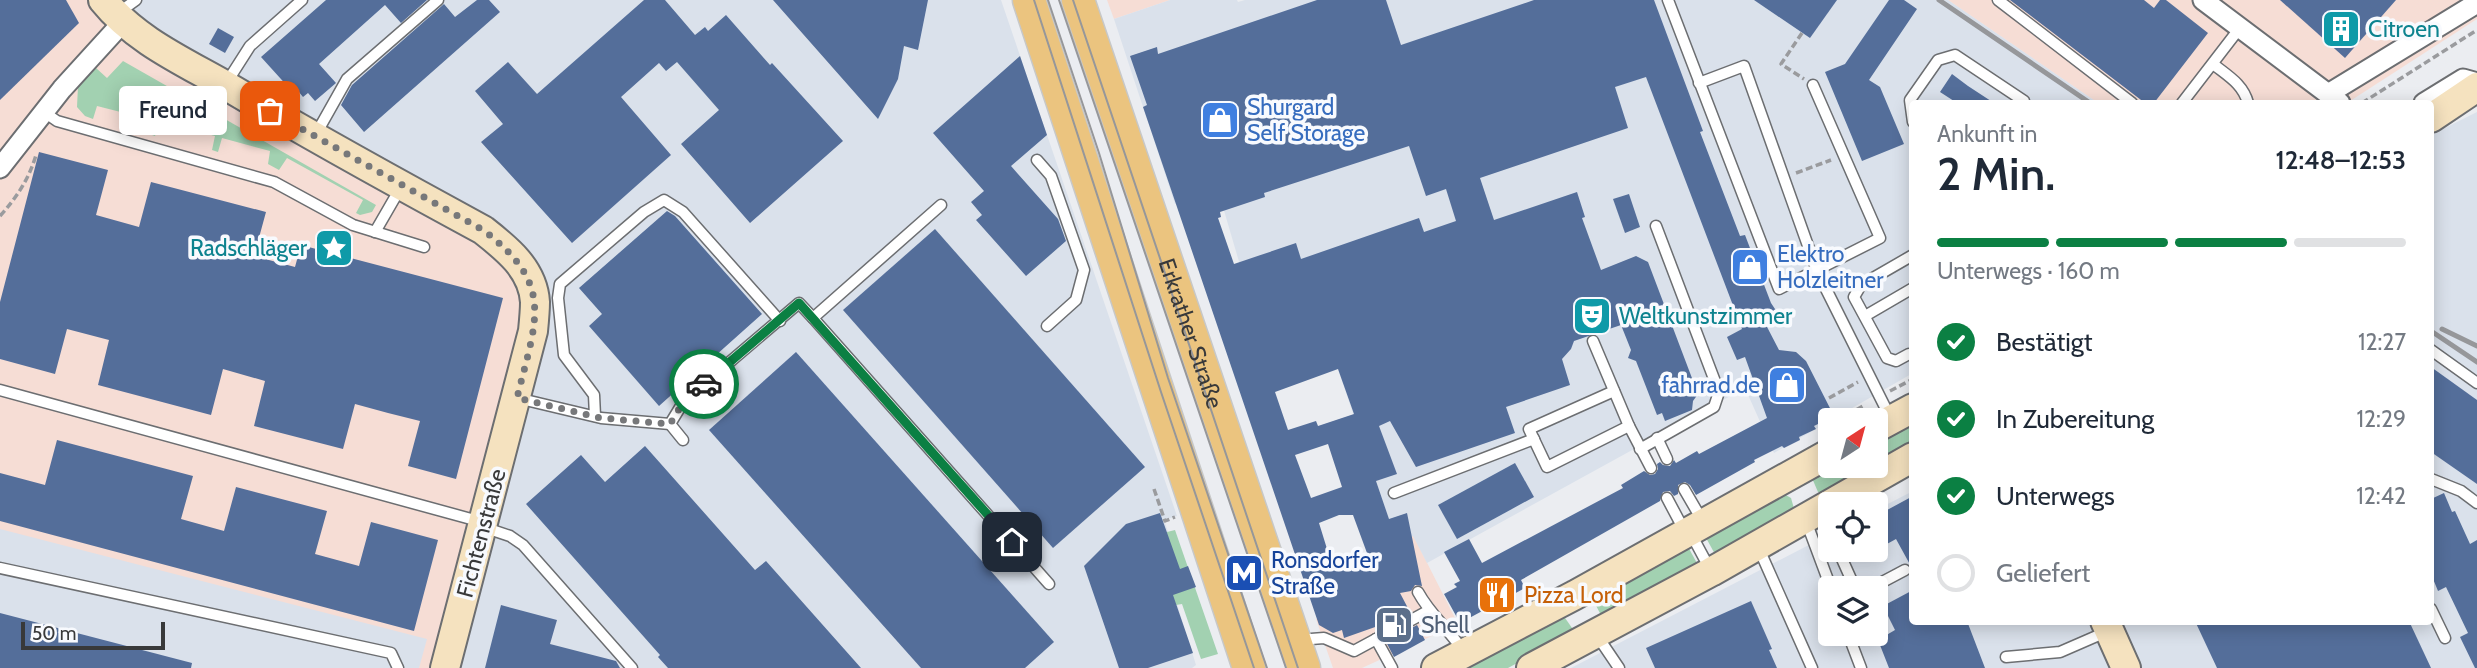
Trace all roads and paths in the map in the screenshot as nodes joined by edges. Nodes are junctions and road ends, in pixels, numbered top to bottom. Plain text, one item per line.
1 (302, 0) edge
2 (438, 0) edge
3 (1029, 0) edge
4 (1668, 0) edge
5 (1998, 0) edge
6 (2211, 3) edge
7 (2477, 3) edge
8 (1082, 4) edge
9 (119, 9) edge
10 (2239, 29) junction
11 (2477, 30) edge
12 (1802, 33) dead end
13 (2213, 64) junction
14 (1699, 83) junction
15 (225, 85) junction
16 (1813, 85) joint
17 (2477, 85) edge
18 (1910, 100) edge
19 (2022, 100) edge
20 (2128, 100) edge
21 (2184, 100) edge
22 (2247, 100) edge
23 (2331, 100) edge
24 (2367, 100) edge
25 (2429, 100) edge
26 (2434, 116) edge
27 (50, 117) junction
28 (315, 138) junction
29 (1843, 155) junction
30 (1037, 160) dead end
31 (0, 168) edge
32 (1783, 178) junction
33 (401, 186) junction
34 (941, 205) dead end
35 (0, 216) edge
36 (1656, 226) dead end
37 (375, 232) junction
38 (424, 247) dead end
39 (1909, 257) edge
40 (1817, 271) junction
41 (1909, 293) edge
42 (1865, 316) junction
43 (813, 318) junction
44 (780, 321) junction
45 (1047, 326) dead end
46 (1593, 341) dead end
47 (2434, 352) edge
48 (1909, 354) dead end
49 (1870, 376) junction
50 (2477, 383) edge
51 (0, 390) edge
52 (1614, 391) junction
53 (517, 398) junction
54 (1829, 398) dead end
55 (595, 416) junction
56 (1893, 419) edge
57 (670, 424) junction
58 (1629, 426) junction
59 (1657, 438) junction
60 (1534, 439) junction
61 (683, 440) dead end
62 (1640, 449) junction
63 (1667, 459) dead end
64 (1818, 460) edge
65 (1909, 460) edge
66 (1651, 468) dead end
67 (1790, 475) junction
68 (2434, 480) edge
69 (1154, 488) dead end
70 (1684, 489) dead end
71 (1394, 493) dead end
72 (1667, 498) dead end
73 (2477, 503) edge
74 (1181, 516) dead end
75 (1817, 518) edge
76 (483, 525) junction
77 (1693, 529) junction
78 (1757, 545) junction
79 (0, 568) edge
80 (1905, 570) dead end
81 (1711, 572) junction
82 (1829, 576) edge
83 (1888, 579) edge
84 (1049, 584) dead end
85 (1418, 592) dead end
86 (1575, 595) junction
87 (1428, 611) junction
88 (2434, 615) edge
89 (2108, 626) edge
90 (1595, 634) junction
91 (2445, 638) dead end
92 (1376, 639) junction
93 (1853, 646) edge
94 (1464, 653) junction
95 (1299, 654) edge
96 (2006, 657) dead end
97 (398, 668) edge
98 (445, 668) edge
99 (632, 668) edge
100 (1249, 668) edge
101 (1392, 668) edge
102 (1436, 668) edge
103 (1531, 668) edge
104 (1619, 668) edge
105 (1812, 668) edge
106 (1861, 668) edge
107 (2126, 668) edge

1 - 15 lane
2 - 28 lane
3 - 100 main road
4 - 14 lane
5 - 20 lane
6 - 10 street
7 - 23 street
8 - 95 main road, Erkrather Straße
9 - 15 main road, Fichtenstraße
9 - 27 street, Fichtenstraße
10 - 13 lane
10 - 23 street
11 - 24 path
12 - 16 path
13 - 21 lane
13 - 22 lane
14 - 32 lane
14 - 40 lane
15 - 28 main road, Fichtenstraße
16 - 29 lane
17 - 25 street
17 - 26 main road
18 - 19 lane
27 - 31 street, Fichtenstraße
27 - 35 path
27 - 37 lane
28 - 33 main road, Fichtenstraße
29 - 32 path
29 - 40 lane
30 - 45 lane
32 - 40 lane
33 - 37 lane
33 - 53 main road, Fichtenstraße
34 - 43 lane
36 - 59 lane
37 - 38 lane
39 - 42 lane
40 - 49 lane
41 - 42 lane
42 - 48 lane
43 - 44 lane
43 - 84 lane
44 - 55 lane
44 - 57 lane
46 - 52 lane
47 - 50 lane
49 - 54 path
49 - 56 lane
51 - 76 lane
52 - 58 lane
52 - 60 lane
53 - 55 lane
53 - 76 main road, Fichtenstraße
55 - 57 lane
57 - 61 lane
58 - 60 lane
58 - 62 lane
59 - 62 lane
59 - 63 lane
60 - 71 lane
62 - 66 lane
64 - 67 main road
65 - 75 main road
67 - 75 main road
67 - 77 main road
68 - 73 lane
69 - 74 path
70 - 77 lane
72 - 77 lane
75 - 78 main road
75 - 82 lane
76 - 98 main road, Fichtenstraße
76 - 99 lane
77 - 81 lane
77 - 86 main road
78 - 81 main road
78 - 105 lane
79 - 97 lane
80 - 83 lane
81 - 90 main road
85 - 87 lane
86 - 90 main road
86 - 94 main road
87 - 92 lane
87 - 94 lane
88 - 91 lane
89 - 96 lane
89 - 107 main road
90 - 103 main road
90 - 104 lane
92 - 95 lane
92 - 101 lane
93 - 106 lane
94 - 102 main road

